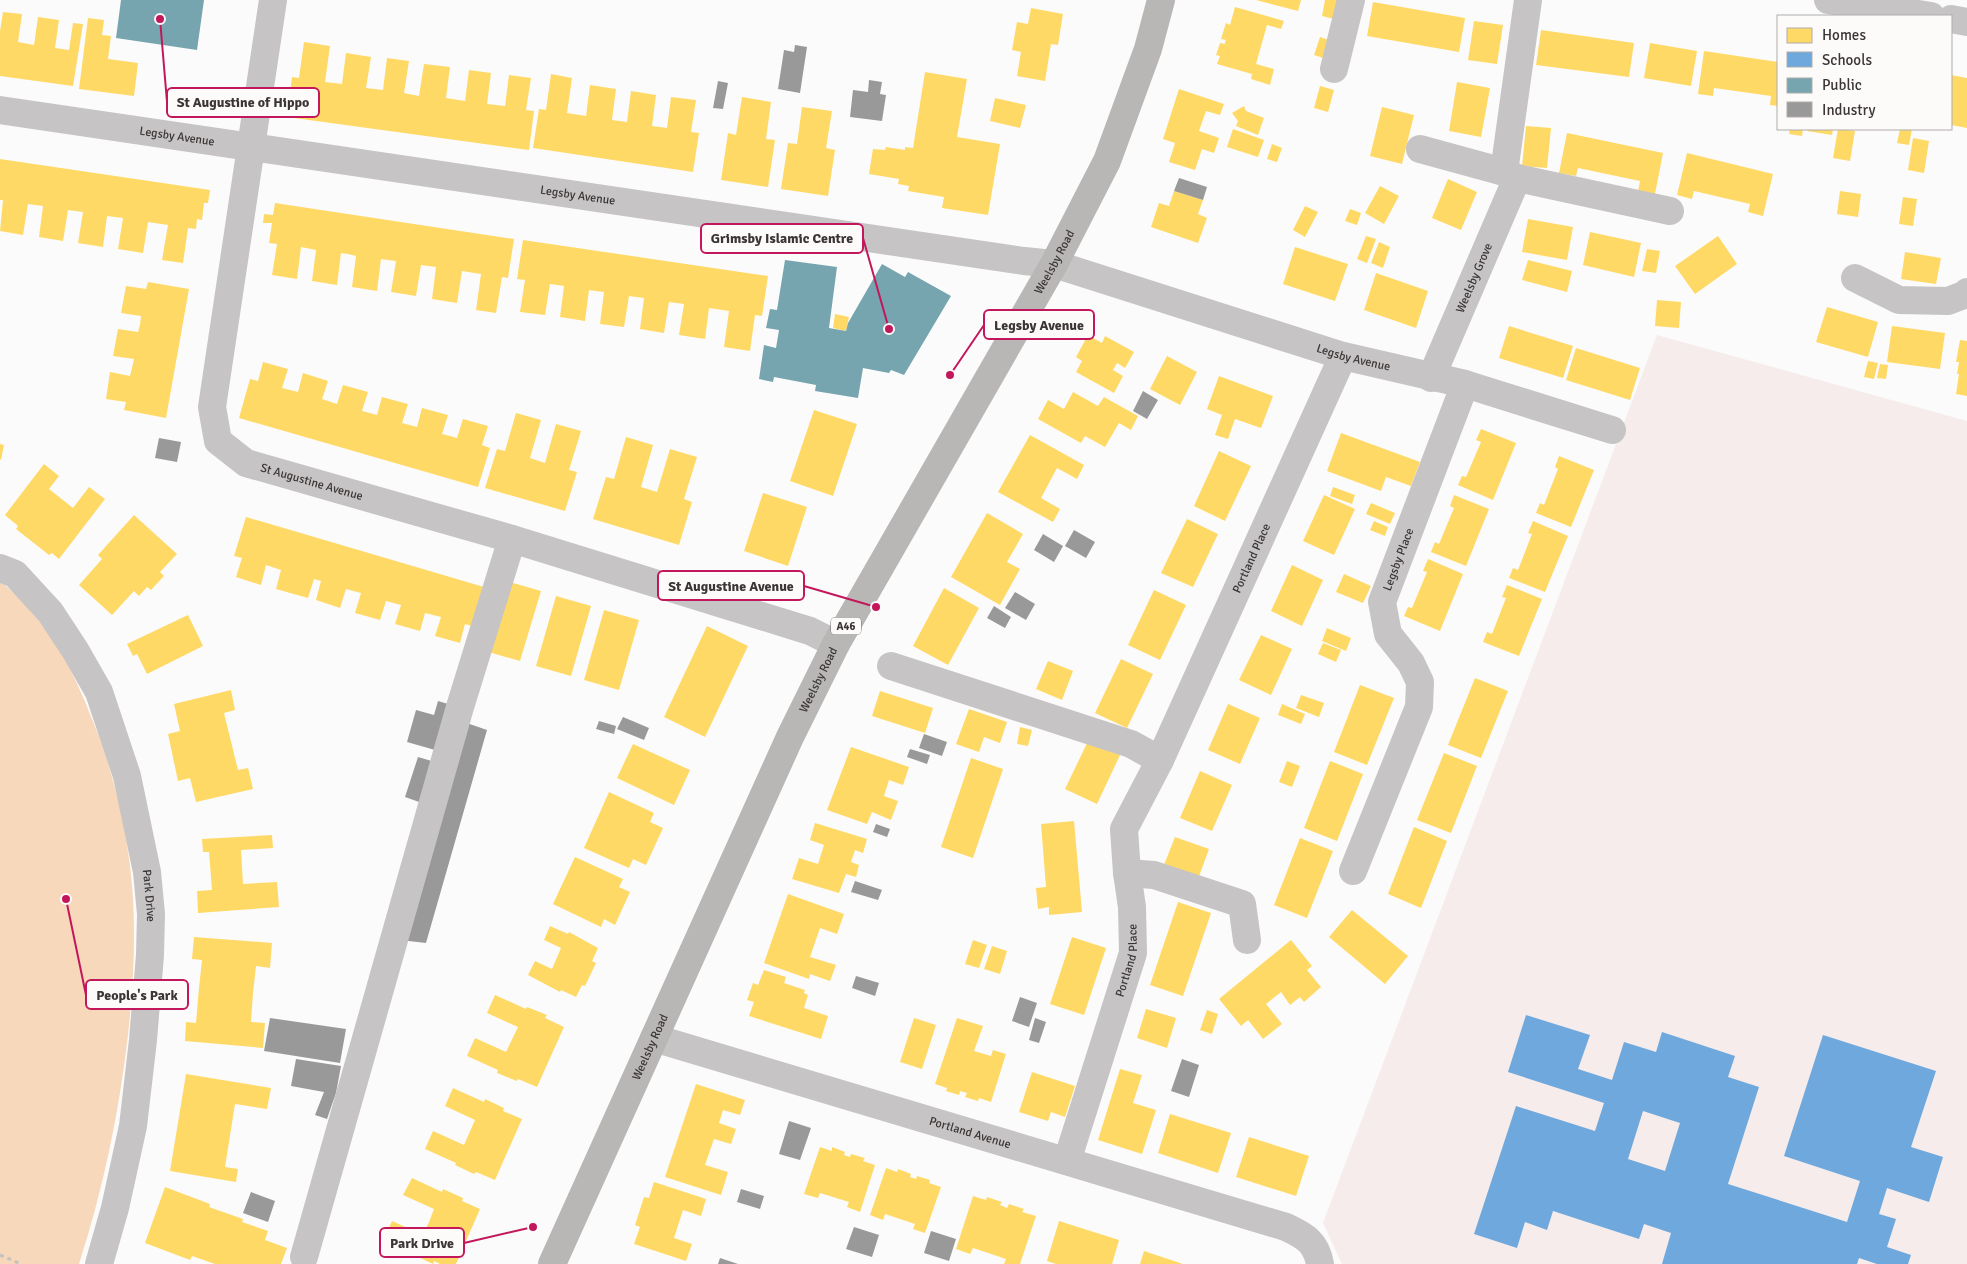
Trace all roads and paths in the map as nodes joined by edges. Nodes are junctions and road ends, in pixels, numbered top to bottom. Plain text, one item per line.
1 (273, 0) edge
2 (1161, 0) edge
3 (1351, 0) edge
4 (1528, 0) edge
5 (1828, 0) edge
6 (1925, 15) edge
7 (1952, 19) edge
8 (1967, 22) edge
9 (1334, 69) dead end
10 (0, 110) edge
11 (252, 148) junction
12 (1420, 149) dead end
13 (1511, 175) junction
14 (1670, 211) dead end
15 (1054, 264) junction
16 (1855, 278) dead end
17 (1967, 292) edge
18 (1343, 356) junction
19 (1431, 378) junction
20 (1465, 384) junction
21 (1612, 430) dead end
22 (512, 539) junction
23 (0, 568) edge
24 (836, 644) junction
25 (891, 666) dead end
26 (1160, 760) junction
27 (1353, 870) dead end
28 (1127, 873) junction
29 (1248, 940) dead end
30 (654, 1038) junction
31 (1067, 1161) junction
32 (0, 1255) edge
33 (304, 1257) dead end
34 (21, 1264) edge
35 (99, 1264) edge
36 (552, 1264) edge
37 (1320, 1264) edge

1 - 11 street, St Augustine Avenue
2 - 15 highway, Weelsby Road / A46
3 - 9 street
4 - 13 street, Weelsby Grove
5 - 6 street
7 - 8 street
10 - 11 street, Legsby Avenue
11 - 15 street, Legsby Avenue
11 - 22 street, St Augustine Avenue
12 - 13 street
13 - 14 street
13 - 19 street, Weelsby Grove
15 - 18 street, Legsby Avenue
15 - 24 highway, Weelsby Road / A46
16 - 17 street
18 - 19 street, Legsby Avenue
18 - 26 street, Portland Place
19 - 20 street, Legsby Avenue
20 - 21 street, Legsby Avenue
20 - 27 street, Legsby Place
22 - 24 street, St Augustine Avenue
22 - 33 street
23 - 35 street, Park Drive
24 - 30 highway, Weelsby Road / A46
25 - 26 street
26 - 28 street, Portland Place
28 - 29 street
28 - 31 street, Portland Place
30 - 31 street, Portland Avenue
30 - 36 highway, Weelsby Road / A46
31 - 37 street, Portland Avenue
32 - 34 path

